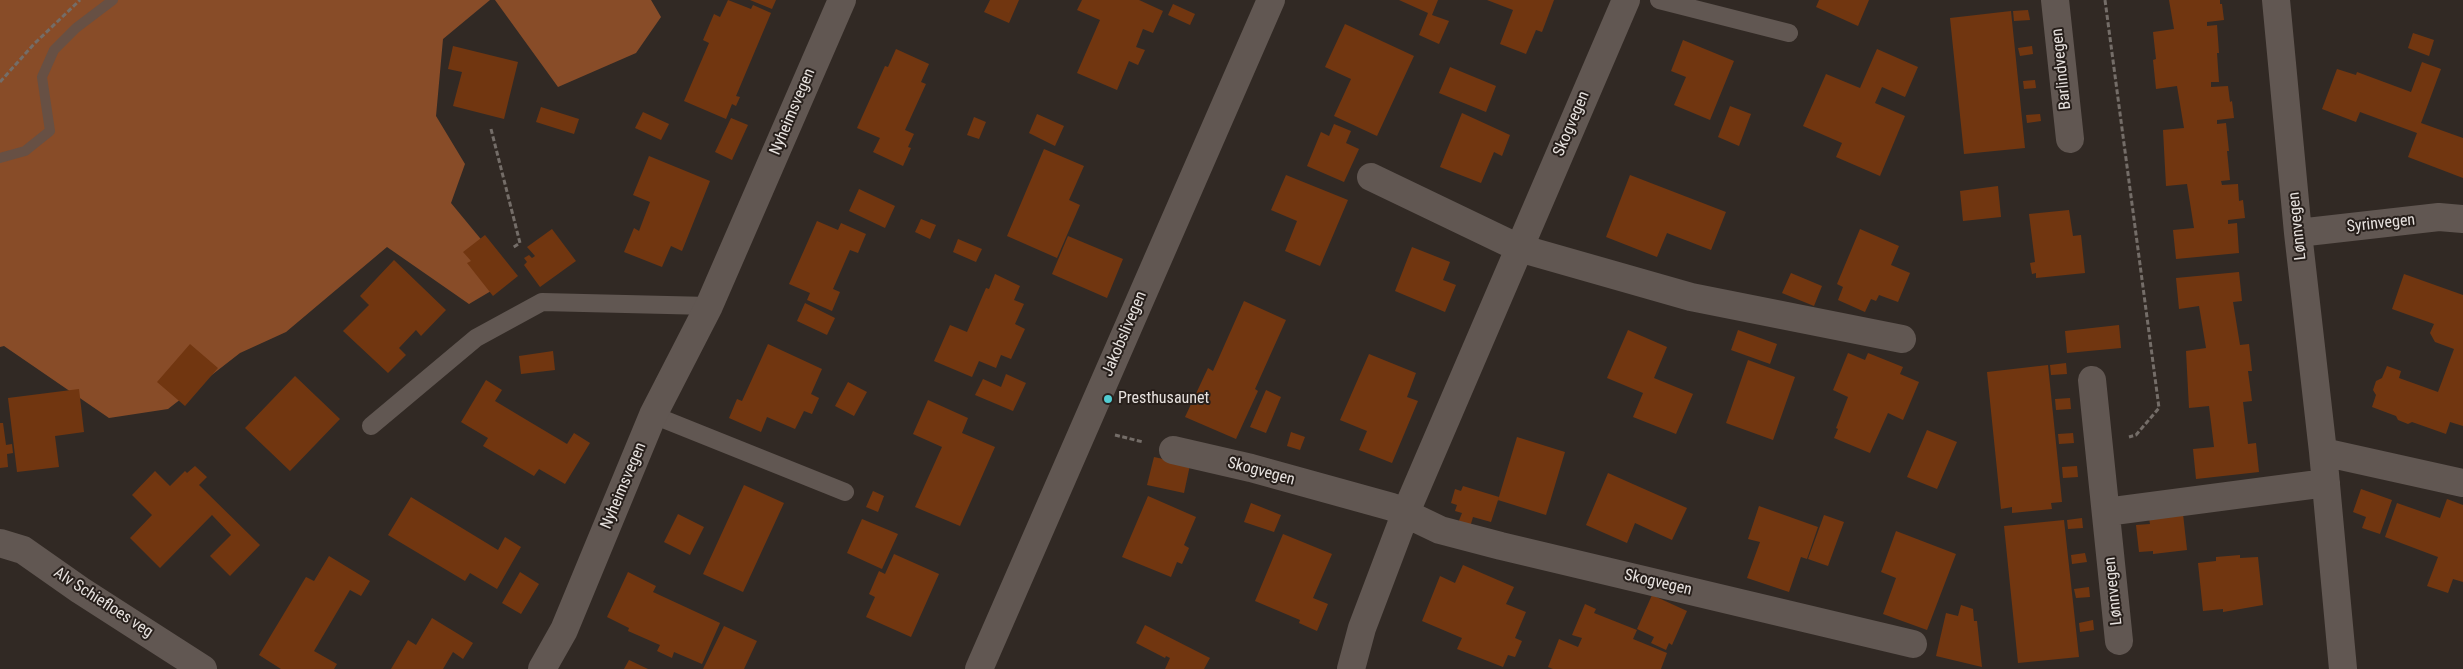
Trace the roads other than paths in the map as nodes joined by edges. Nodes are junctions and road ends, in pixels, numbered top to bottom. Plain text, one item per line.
1 (842, 0) edge
2 (1271, 0) edge
3 (1626, 0) edge
4 (1659, 0) edge
5 (2055, 0) edge
6 (2276, 0) edge
7 (1789, 33) dead end
8 (2070, 139) dead end
9 (1371, 177) dead end
10 (2463, 219) edge
11 (2298, 233) junction
12 (1519, 248) junction
13 (709, 306) junction
14 (1902, 340) dead end
15 (2092, 380) dead end
16 (653, 415) junction
17 (372, 426) dead end
18 (1173, 450) road end
19 (2323, 452) junction
20 (2326, 483) junction
21 (2463, 483) edge
22 (844, 492) dead end
23 (1406, 512) junction
24 (2106, 512) junction
25 (0, 543) edge
26 (2119, 641) dead end
27 (1913, 644) dead end
28 (203, 669) edge
29 (542, 669) edge
30 (978, 669) edge
31 (1351, 669) edge
32 (2344, 669) edge

1 - 13 street, Nyheimsvegen
2 - 30 street, Jakobslivegen
3 - 12 street, Skogvegen
4 - 7 lane
5 - 8 street, Barlindvegen
6 - 11 street, Lønnvegen
9 - 12 street
10 - 11 street, Syrinvegen
11 - 19 street, Lønnvegen
12 - 14 street
12 - 23 street, Skogvegen
13 - 16 street, Nyheimsvegen
13 - 17 lane
15 - 24 street, Lønnvegen
16 - 22 lane
16 - 29 street, Nyheimsvegen
18 - 23 street, Skogvegen
19 - 20 street, Lønnvegen
19 - 21 street
20 - 24 street
20 - 32 street, Lønnvegen
23 - 27 street, Skogvegen
23 - 31 street, Skogvegen
24 - 26 street, Lønnvegen
25 - 28 street, Alv Schiefloes veg

